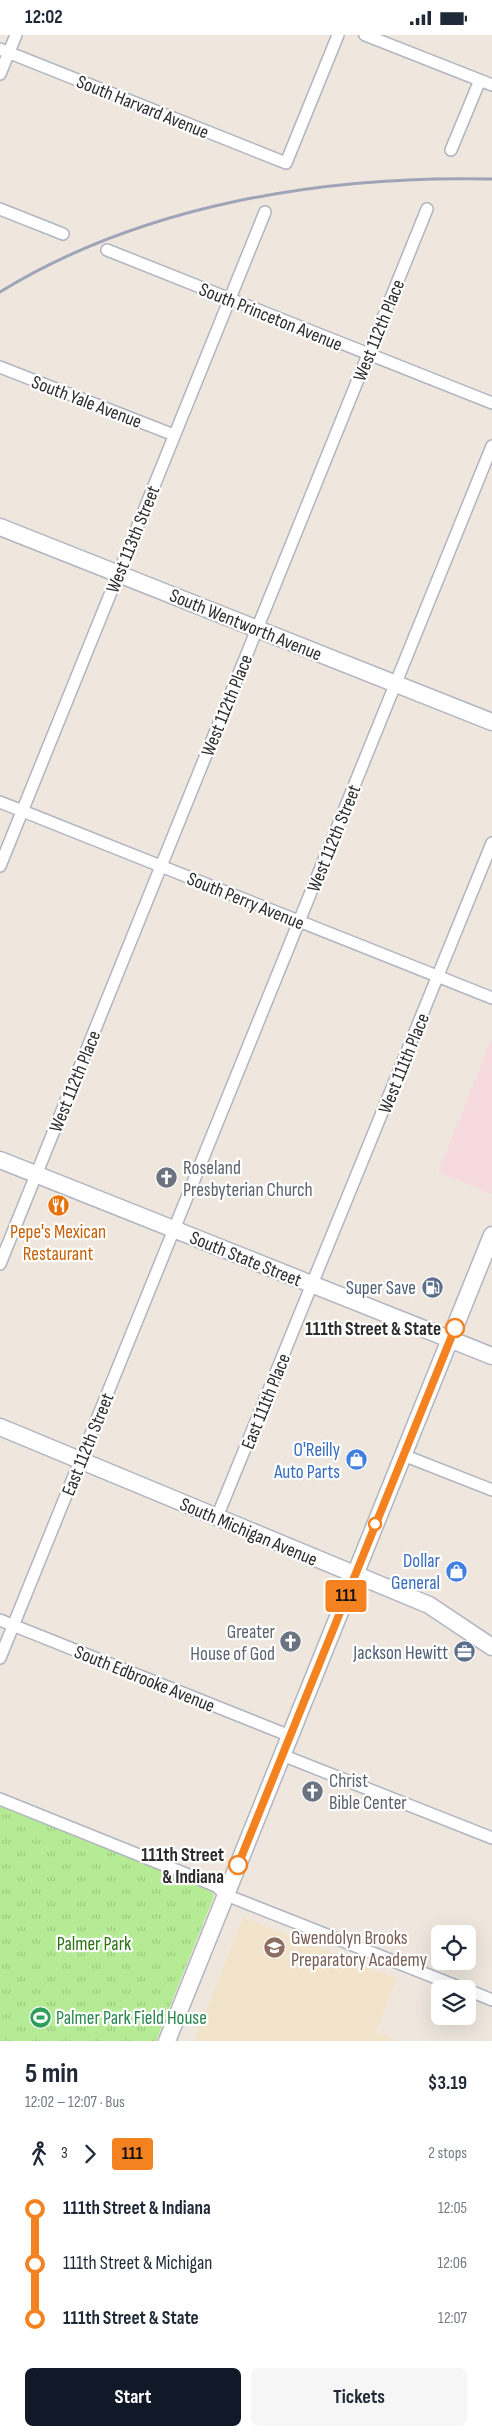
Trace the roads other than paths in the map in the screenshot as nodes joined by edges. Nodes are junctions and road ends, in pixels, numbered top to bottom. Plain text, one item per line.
1 (16, 35) edge
2 (338, 35) edge
3 (365, 35) edge
4 (4, 51) edge
5 (0, 74) edge
6 (480, 80) junction
7 (492, 85) edge
8 (451, 150) dead end
9 (0, 209) edge
10 (427, 209) dead end
11 (265, 212) dead end
12 (63, 233) dead end
13 (106, 250) dead end
14 (229, 299) junction
15 (368, 354) junction
16 (0, 367) edge
17 (492, 403) edge
18 (174, 435) junction
19 (492, 446) edge
20 (0, 527) edge
21 (118, 573) junction
22 (257, 629) junction
23 (396, 684) junction
24 (492, 723) edge
25 (0, 802) edge
26 (22, 811) junction
27 (492, 843) edge
28 (0, 866) edge
29 (161, 866) junction
30 (300, 921) junction
31 (438, 977) junction
32 (492, 998) edge
33 (0, 1160) edge
34 (36, 1174) junction
35 (175, 1229) junction
36 (492, 1235) edge
37 (0, 1264) edge
38 (312, 1284) junction
39 (450, 1339) junction
40 (492, 1356) edge
41 (0, 1427) edge
42 (403, 1455) junction
43 (81, 1461) junction
44 (492, 1490) edge
45 (217, 1517) junction
46 (355, 1574) junction
47 (0, 1619) edge
48 (14, 1625) junction
49 (492, 1647) edge
50 (0, 1658) edge
51 (290, 1736) junction
52 (282, 1755) junction
53 (0, 1799) edge
54 (492, 1838) edge
55 (226, 1895) junction
56 (443, 1980) edge
57 (476, 1993) edge
58 (492, 2000) edge
59 (167, 2041) edge

1 - 4 street
2 - 4 street, South Harvard Avenue
3 - 6 street
4 - 5 street
6 - 7 street
6 - 8 street
9 - 12 street
10 - 15 street, West 112th Place
11 - 14 street, West 113th Street
13 - 14 street, South Princeton Avenue
14 - 15 street, South Princeton Avenue
14 - 18 street, West 113th Street
15 - 17 street, South Princeton Avenue
15 - 22 street, West 112th Place
16 - 18 street, South Yale Avenue
18 - 21 street, West 113th Street
19 - 23 street, West 112th Street
20 - 21 main road, South Wentworth Avenue
21 - 22 main road, South Wentworth Avenue
21 - 26 street, West 113th Street
22 - 23 main road, South Wentworth Avenue
22 - 29 street, West 112th Place
23 - 24 main road, South Wentworth Avenue
23 - 30 street, West 112th Street
25 - 26 street, South Perry Avenue
26 - 28 street, West 113th Street
26 - 29 street, South Perry Avenue
27 - 31 street, West 111th Place
29 - 30 street, South Perry Avenue
29 - 34 street, West 112th Place
30 - 31 street, South Perry Avenue
30 - 35 street, West 112th Street
31 - 32 street, South Perry Avenue
31 - 38 street, West 111th Place
33 - 34 main road, South State Street
34 - 35 main road, South State Street
34 - 37 street, West 112th Place
35 - 38 main road, South State Street
35 - 43 street, East 112th Street
36 - 39 main road
38 - 39 main road, South State Street
38 - 45 street, East 111th Place
39 - 40 main road, South State Street
39 - 42 main road
41 - 43 main road, South Michigan Avenue
42 - 44 street
42 - 46 main road
43 - 45 main road, South Michigan Avenue
43 - 48 street, East 112th Street
45 - 46 main road, South Michigan Avenue
46 - 49 main road, South Michigan Avenue
46 - 51 main road
47 - 48 street, South Edbrooke Avenue
48 - 50 street, East 112th Street
48 - 51 street, South Edbrooke Avenue
51 - 52 main road
52 - 54 street
52 - 55 main road
53 - 55 street
55 - 56 street
55 - 59 main road
57 - 58 street

